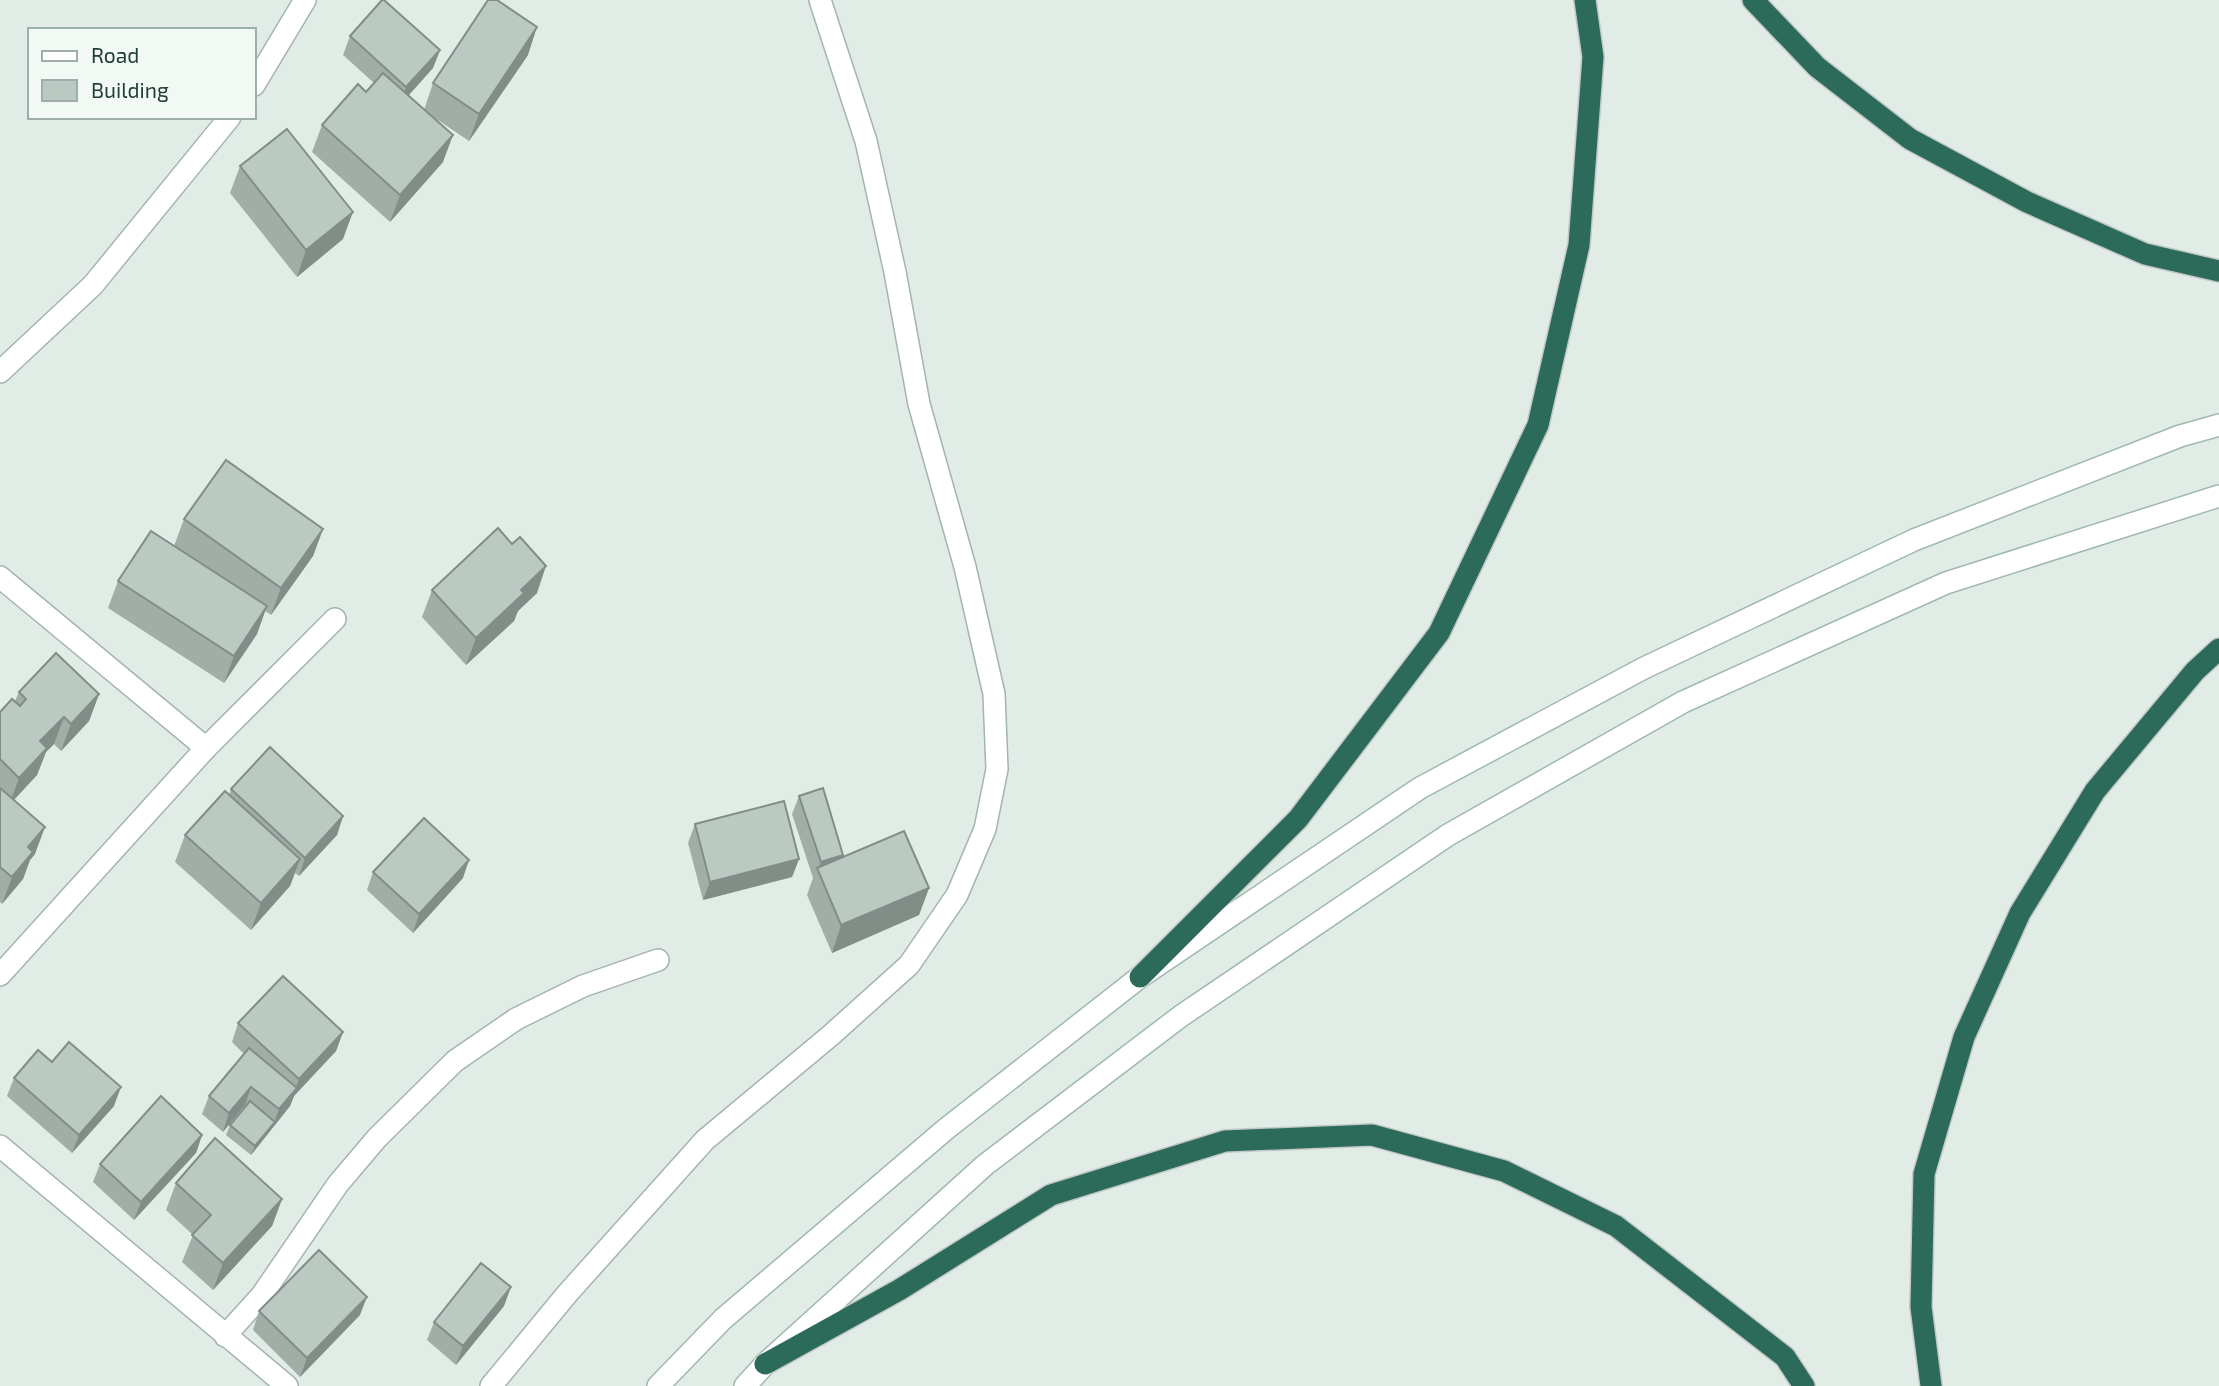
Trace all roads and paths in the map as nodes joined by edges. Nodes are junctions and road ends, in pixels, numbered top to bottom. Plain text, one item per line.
1 (305, 0) edge
2 (820, 0) edge
3 (1585, 0) edge
4 (1753, 0) edge
5 (256, 82) edge
6 (228, 119) edge
7 (2219, 271) edge
8 (0, 372) edge
9 (2219, 425) edge
10 (2219, 496) edge
11 (0, 576) edge
12 (335, 618) dead end
13 (2219, 649) edge
14 (206, 748) junction
15 (658, 960) dead end
16 (0, 975) edge
17 (1140, 976) junction
18 (0, 1146) edge
19 (225, 1336) junction
20 (765, 1364) junction
21 (287, 1386) edge
22 (491, 1386) edge
23 (658, 1386) edge
24 (745, 1386) edge
25 (1804, 1386) edge
26 (1931, 1386) edge

1 - 5 street
2 - 22 street
3 - 17 highway
4 - 7 highway
6 - 8 street
9 - 17 street
10 - 20 street
11 - 14 street
12 - 14 street
13 - 26 highway
14 - 16 street
15 - 19 street
17 - 23 street
18 - 19 street
19 - 21 street
20 - 24 street
20 - 25 highway

